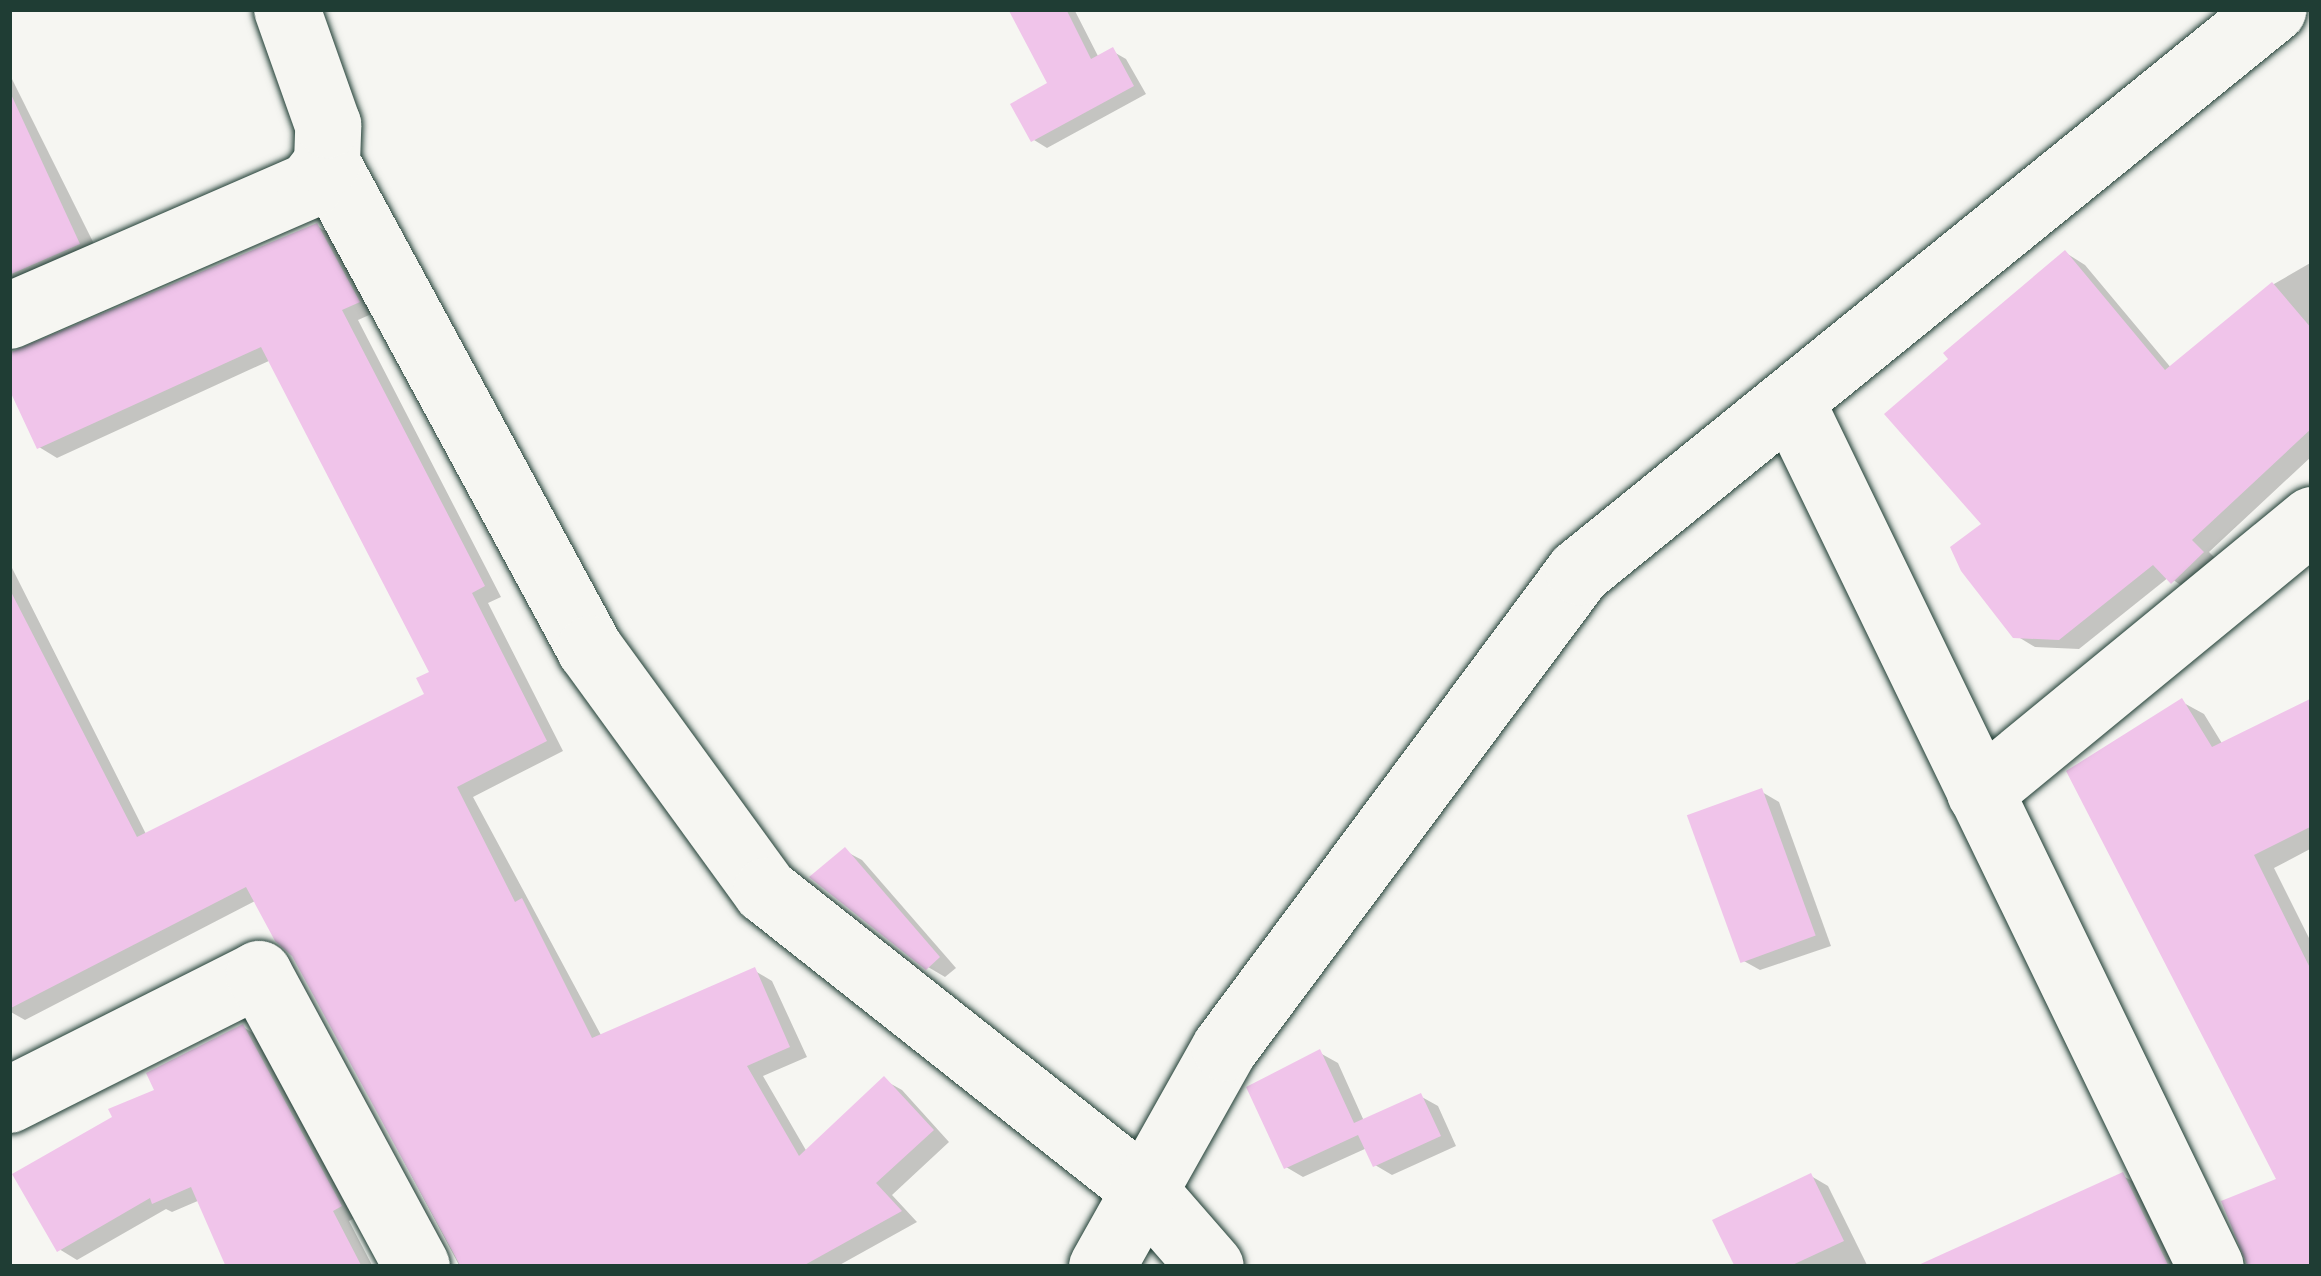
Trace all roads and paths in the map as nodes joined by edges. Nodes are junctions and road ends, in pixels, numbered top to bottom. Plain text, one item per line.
1 (287, 9) edge
2 (2274, 9) edge
3 (327, 163) junction
4 (9, 316) edge
5 (1791, 401) junction
6 (2312, 520) edge
7 (1979, 793) junction
8 (9, 1100) edge
9 (1144, 1189) junction
10 (417, 1266) edge
11 (1102, 1267) edge
12 (1211, 1267) edge
13 (2211, 1267) edge

1 - 3 street
2 - 5 street
3 - 4 street
3 - 9 street
5 - 7 street
5 - 9 street
6 - 7 street
7 - 13 street
8 - 10 street
9 - 11 street
9 - 12 street

